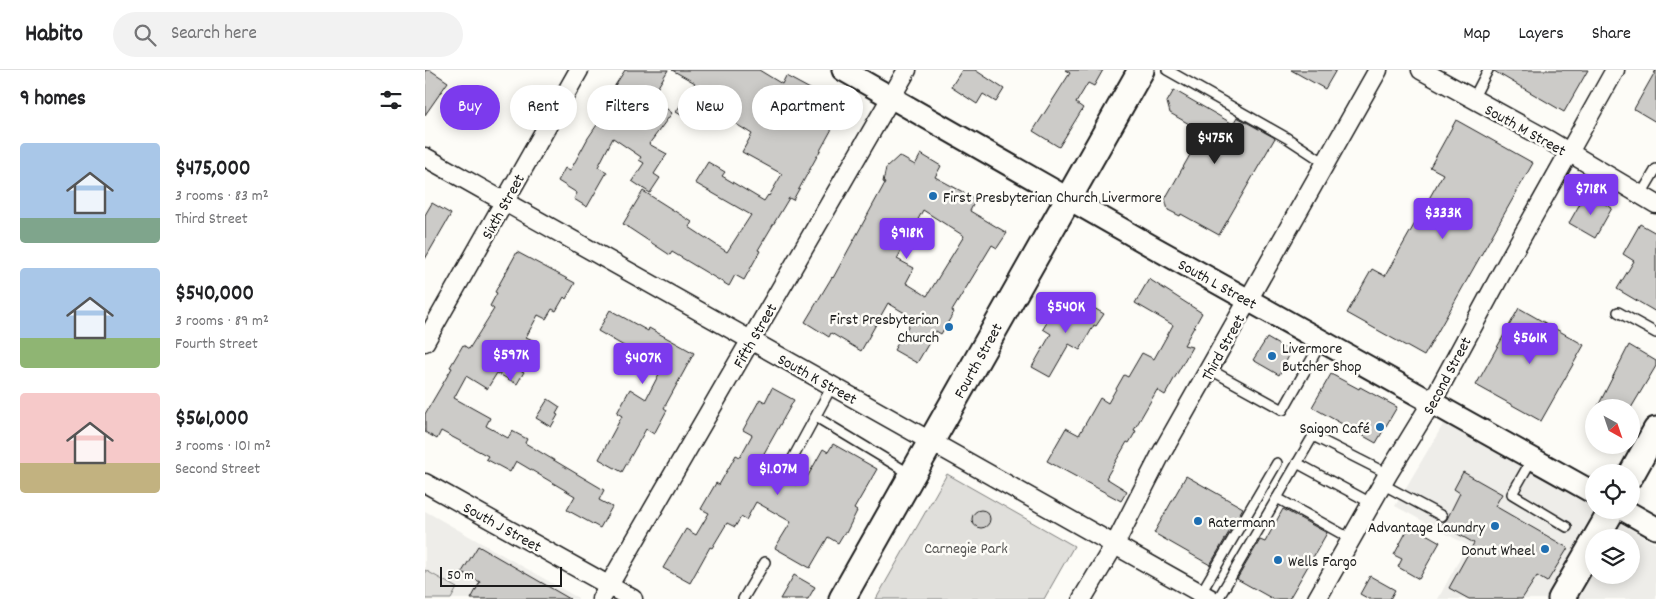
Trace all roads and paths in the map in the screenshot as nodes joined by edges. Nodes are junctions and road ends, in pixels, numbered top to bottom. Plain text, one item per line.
1 (579, 70) edge
2 (843, 70) edge
3 (907, 70) edge
4 (1141, 70) edge
5 (1167, 70) edge
6 (1378, 70) edge
7 (1421, 70) edge
8 (1488, 70) edge
9 (1615, 70) edge
10 (892, 98) junction
11 (1473, 99) junction
12 (1569, 153) junction
13 (425, 157) edge
14 (1325, 163) junction
15 (1656, 169) edge
16 (1640, 196) junction
17 (1068, 199) junction
18 (504, 202) junction
19 (1656, 204) edge
20 (1248, 300) junction
21 (1618, 312) dead end
22 (1656, 333) edge
23 (751, 340) junction
24 (1322, 341) junction
25 (425, 342) edge
26 (1209, 369) junction
27 (832, 386) junction
28 (1432, 402) junction
29 (816, 417) junction
30 (1656, 430) edge
31 (931, 442) junction
32 (1533, 459) junction
33 (1277, 462) dead end
34 (1297, 463) junction
35 (1637, 464) edge
36 (788, 467) dead end
37 (912, 475) junction
38 (1385, 479) junction
39 (425, 483) edge
40 (1585, 488) edge
41 (1277, 498) junction
42 (1371, 503) junction
43 (1442, 516) dead end
44 (1640, 519) edge
45 (1567, 527) dead end
46 (1656, 528) edge
47 (1351, 540) junction
48 (1115, 544) junction
49 (1585, 558) edge
50 (765, 562) dead end
51 (605, 592) edge
52 (1210, 597) edge
53 (633, 599) edge
54 (743, 599) edge
55 (842, 599) edge
56 (1082, 599) edge
57 (1317, 599) edge
58 (1561, 599) edge

1 - 18 street, Sixth Street
2 - 10 street, South L Street
3 - 10 street, Fifth Street
4 - 17 main road, Fourth Street
5 - 14 lane
6 - 14 street, Third Street
7 - 11 street, South M Street
8 - 11 lane
9 - 12 street, Second Street
10 - 17 street, South L Street
10 - 23 street, Fifth Street
11 - 12 street, South M Street
12 - 16 street, South M Street
12 - 28 street, Second Street
13 - 18 street, South K Street
14 - 20 street, Third Street
15 - 16 lane
16 - 19 street, South M Street
17 - 20 street, South L Street
17 - 31 main road, Fourth Street
18 - 23 street, South K Street
18 - 25 street, Sixth Street
20 - 24 street, South L Street
20 - 26 street, Third Street
21 - 22 lane
23 - 27 street, South K Street
23 - 51 street, Fifth Street
24 - 26 lane
24 - 28 street, South L Street
26 - 48 street, Third Street
27 - 29 lane
27 - 31 street, South K Street
28 - 32 street, South L Street
28 - 38 street, Second Street
29 - 36 lane
29 - 37 lane
30 - 35 main road
31 - 37 main road, Fourth Street
31 - 48 street, South K Street
32 - 40 street, South L Street
32 - 45 lane
33 - 52 lane
34 - 38 lane
34 - 41 lane
34 - 42 lane
37 - 55 main road, Fourth Street
38 - 42 street, Second Street
38 - 43 lane
39 - 51 street, South J Street
41 - 47 lane
41 - 52 lane
42 - 47 street, Second Street
44 - 46 street
47 - 57 street, Second Street
48 - 52 street, South K Street
48 - 56 street, Third Street
49 - 58 main road
50 - 54 lane
51 - 53 street, South J Street

